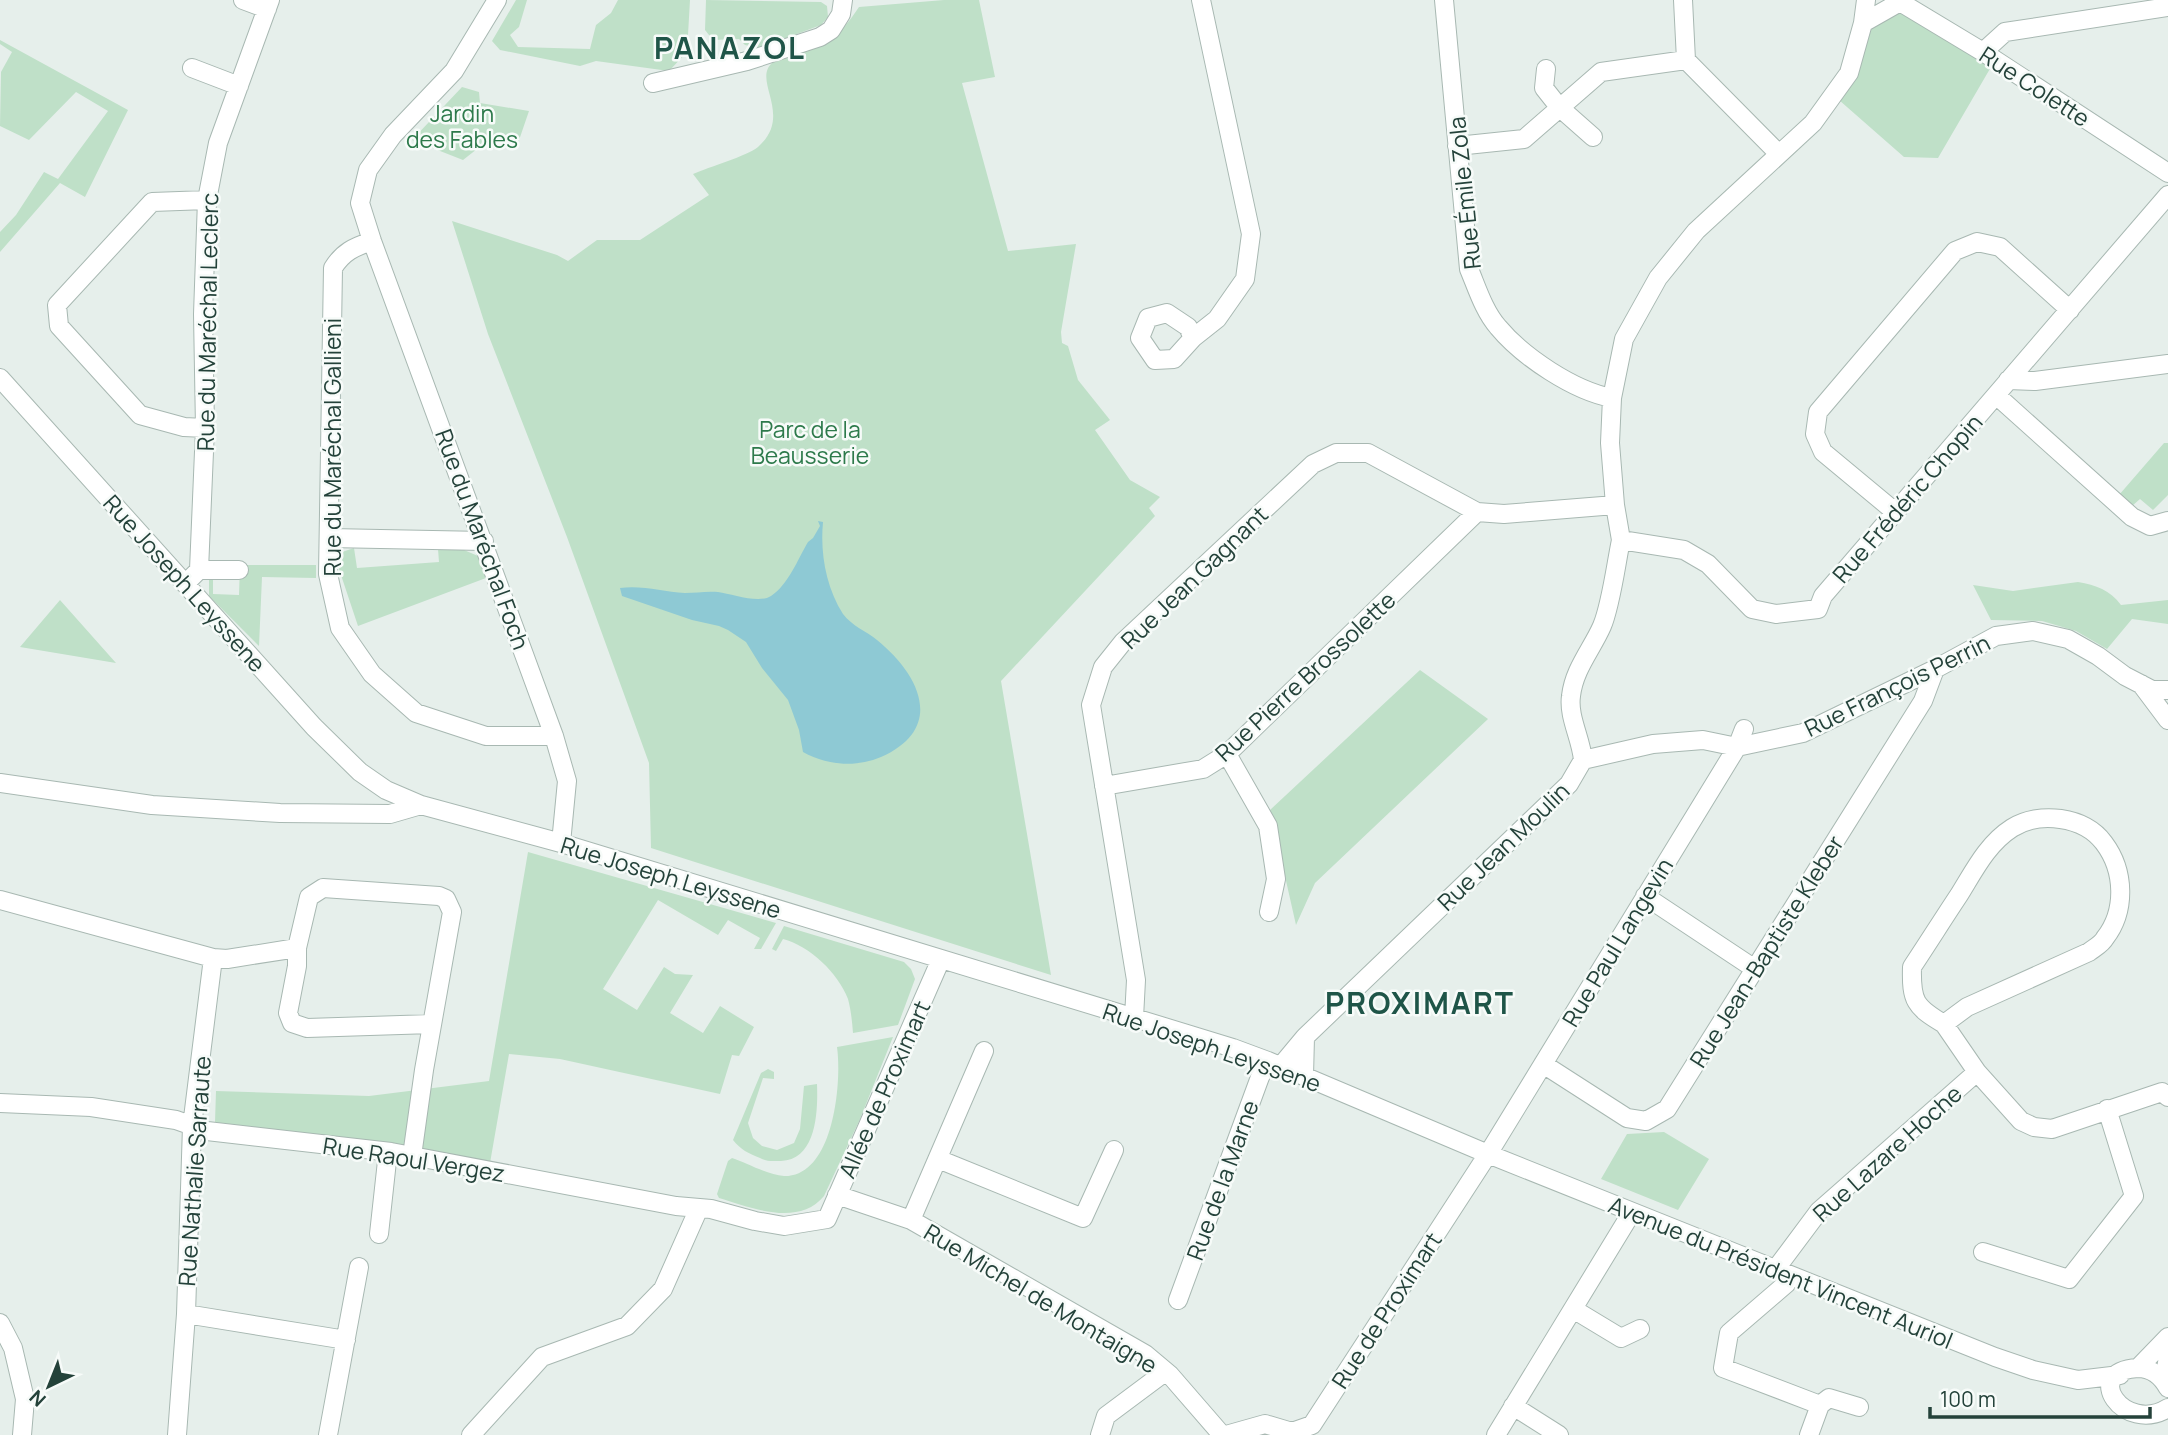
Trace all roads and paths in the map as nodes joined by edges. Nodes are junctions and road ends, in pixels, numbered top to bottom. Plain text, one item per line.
1 (243, 0) edge
2 (497, 0) edge
3 (843, 0) edge
4 (1201, 0) edge
5 (1444, 0) edge
6 (1683, 0) edge
7 (1866, 0) edge
8 (1899, 1) edge
9 (269, 5) edge
10 (2168, 7) edge
11 (1863, 23) junction
12 (1983, 52) junction
13 (1686, 60) junction
14 (192, 68) dead end
15 (1546, 69) dead end
16 (653, 83) dead end
17 (239, 86) junction
18 (1559, 107) junction
19 (1593, 137) dead end
20 (1457, 146) junction
21 (1779, 154) junction
22 (2168, 173) edge
23 (2168, 195) edge
24 (207, 200) junction
25 (372, 241) junction
26 (2070, 310) junction
27 (1193, 338) dead end
28 (2168, 365) edge
29 (0, 378) edge
30 (2008, 380) junction
31 (1996, 395) junction
32 (1612, 398) junction
33 (205, 428) junction
34 (1615, 505) junction
35 (1894, 511) junction
36 (1477, 512) junction
37 (2168, 521) edge
38 (329, 538) junction
39 (1621, 540) junction
40 (484, 541) junction
41 (199, 570) junction
42 (239, 570) dead end
43 (186, 584) junction
44 (1935, 669) junction
45 (2141, 684) junction
46 (2168, 690) edge
47 (2168, 720) edge
48 (1744, 729) dead end
49 (554, 736) junction
50 (1737, 747) junction
51 (1227, 754) junction
52 (1583, 760) junction
53 (0, 783) edge
54 (1104, 786) junction
55 (386, 790) junction
56 (421, 804) junction
57 (363, 813) junction
58 (561, 842) junction
59 (1644, 896) junction
60 (0, 900) edge
61 (1269, 912) dead end
62 (297, 948) junction
63 (212, 958) junction
64 (941, 959) junction
65 (1755, 969) junction
66 (1134, 1018) junction
67 (432, 1024) junction
68 (1944, 1024) junction
69 (1305, 1037) junction
70 (984, 1051) dead end
71 (1274, 1064) junction
72 (1543, 1064) junction
73 (1977, 1072) junction
74 (1304, 1076) junction
75 (2166, 1093) edge
76 (0, 1103) edge
77 (2107, 1109) junction
78 (192, 1126) junction
79 (1114, 1150) dead end
80 (391, 1152) junction
81 (1488, 1154) junction
82 (412, 1156) junction
83 (938, 1158) junction
84 (837, 1195) junction
85 (699, 1208) junction
86 (1632, 1213) junction
87 (827, 1219) joint
88 (911, 1220) junction
89 (379, 1234) dead end
90 (1983, 1252) dead end
91 (359, 1267) dead end
92 (1783, 1273) junction
93 (1178, 1300) dead end
94 (1573, 1309) junction
95 (186, 1314) junction
96 (0, 1323) edge
97 (1640, 1329) dead end
98 (2168, 1337) edge
99 (345, 1340) junction
100 (2168, 1357) edge
101 (2138, 1368) junction
102 (1166, 1372) junction
103 (2120, 1375) junction
104 (2078, 1380) junction
105 (2166, 1384) edge
106 (1820, 1405) junction
107 (1513, 1406) junction
108 (1859, 1407) dead end
109 (2111, 1409) junction
110 (2165, 1419) edge
111 (1265, 1424) joint
112 (22, 1435) edge
113 (177, 1435) edge
114 (328, 1435) edge
115 (471, 1435) edge
116 (1100, 1435) edge
117 (1224, 1435) edge
118 (1496, 1435) edge
119 (1559, 1435) edge
120 (1809, 1435) edge

1 - 9 street
2 - 25 street, Rue du Maréchal Foch
3 - 16 street
4 - 27 street
5 - 20 street, Rue Émile Zola
6 - 13 street
7 - 11 street
8 - 11 street, Rue Colette
8 - 12 street, Rue Colette
9 - 17 street, Rue du Maréchal Leclerc
10 - 12 street
11 - 21 street
12 - 22 street, Rue Colette
13 - 18 street
13 - 21 street
14 - 17 street
15 - 18 street
17 - 24 street, Rue du Maréchal Leclerc
18 - 19 street
18 - 20 street
20 - 32 street, Rue Émile Zola
21 - 32 street
23 - 26 street, Rue Frédéric Chopin
24 - 33 street, Rue du Maréchal Leclerc
24 - 33 street
25 - 38 street, Rue du Maréchal Gallieni
25 - 40 street, Rue du Maréchal Foch
26 - 30 street, Rue Frédéric Chopin
26 - 35 street
28 - 30 street
29 - 43 street, Rue Joseph Leyssene
30 - 31 street, Rue Frédéric Chopin
31 - 35 street, Rue Frédéric Chopin
31 - 37 street
32 - 34 street
33 - 41 street, Rue du Maréchal Leclerc
34 - 36 street, Rue Jean Gagnant
34 - 39 street
35 - 39 street, Rue Frédéric Chopin
36 - 51 street, Rue Pierre Brossolette
36 - 54 street, Rue Jean Gagnant
38 - 40 street
38 - 49 street, Rue du Maréchal Gallieni
39 - 52 street
40 - 49 street, Rue du Maréchal Foch
41 - 42 street
41 - 43 street
43 - 55 street, Rue Joseph Leyssene
44 - 45 street, Rue François Perrin
44 - 50 street, Rue François Perrin
44 - 65 street, Rue Jean-Baptiste Kleber
45 - 46 street, Rue François Perrin
45 - 47 street
48 - 50 street, Rue Paul Langevin
49 - 58 street, Rue du Maréchal Foch
50 - 52 street, Rue Jean Moulin
50 - 59 street, Rue Paul Langevin
51 - 54 street, Rue Pierre Brossolette
51 - 61 street
52 - 69 street, Rue Jean Moulin
53 - 57 street
54 - 66 street, Rue Jean Gagnant
55 - 56 street, Rue Joseph Leyssene
55 - 57 street
56 - 57 street
56 - 58 street, Rue Joseph Leyssene
58 - 64 street, Rue Joseph Leyssene
59 - 65 street
59 - 72 street, Rue Paul Langevin
60 - 63 street
62 - 63 street
62 - 67 street
62 - 67 street
63 - 78 street, Rue Nathalie Sarraute
64 - 66 street, Rue Joseph Leyssene
64 - 84 street, Allée de Proximart
65 - 72 street, Rue Jean-Baptiste Kleber
66 - 71 street, Rue Joseph Leyssene
67 - 82 street
68 - 68 street
68 - 73 street
69 - 71 street, Rue Jean Moulin
69 - 74 street
70 - 83 street
71 - 74 street, Rue Joseph Leyssene
71 - 93 street, Rue de la Marne
72 - 81 street, Rue Paul Langevin
73 - 77 street
73 - 92 street, Rue Lazare Hoche
74 - 81 street, Rue Joseph Leyssene
75 - 77 street
76 - 78 street, Rue Raoul Vergez
77 - 90 street
78 - 80 street, Rue Raoul Vergez
78 - 95 street, Rue Nathalie Sarraute
79 - 83 street
80 - 82 street, Rue Raoul Vergez
80 - 89 street
81 - 86 street, Avenue du Président Vincent Auriol
81 - 111 street, Rue de Proximart
82 - 85 street, Rue Raoul Vergez
83 - 88 street
84 - 87 street, Allée de Proximart
84 - 88 street, Rue Michel de Montaigne
85 - 87 street, Rue Raoul Vergez
85 - 115 street
86 - 92 street, Avenue du Président Vincent Auriol
86 - 94 street
88 - 102 street, Rue Michel de Montaigne
91 - 99 street
92 - 104 street, Avenue du Président Vincent Auriol
92 - 106 street, Rue Lazare Hoche
94 - 97 street
94 - 107 street
95 - 99 street
95 - 113 street, Rue Nathalie Sarraute
96 - 112 street
98 - 101 street
99 - 114 street
100 - 105 street
101 - 103 street, Avenue du Président Vincent Auriol
101 - 105 street
102 - 116 street
102 - 117 street, Rue Michel de Montaigne
103 - 104 street, Avenue du Président Vincent Auriol
103 - 109 street
104 - 109 street, Avenue du Président Vincent Auriol
106 - 108 street
106 - 120 street
107 - 118 street
107 - 119 street
109 - 110 street, Avenue du Président Vincent Auriol
111 - 117 street, Rue Michel de Montaigne

